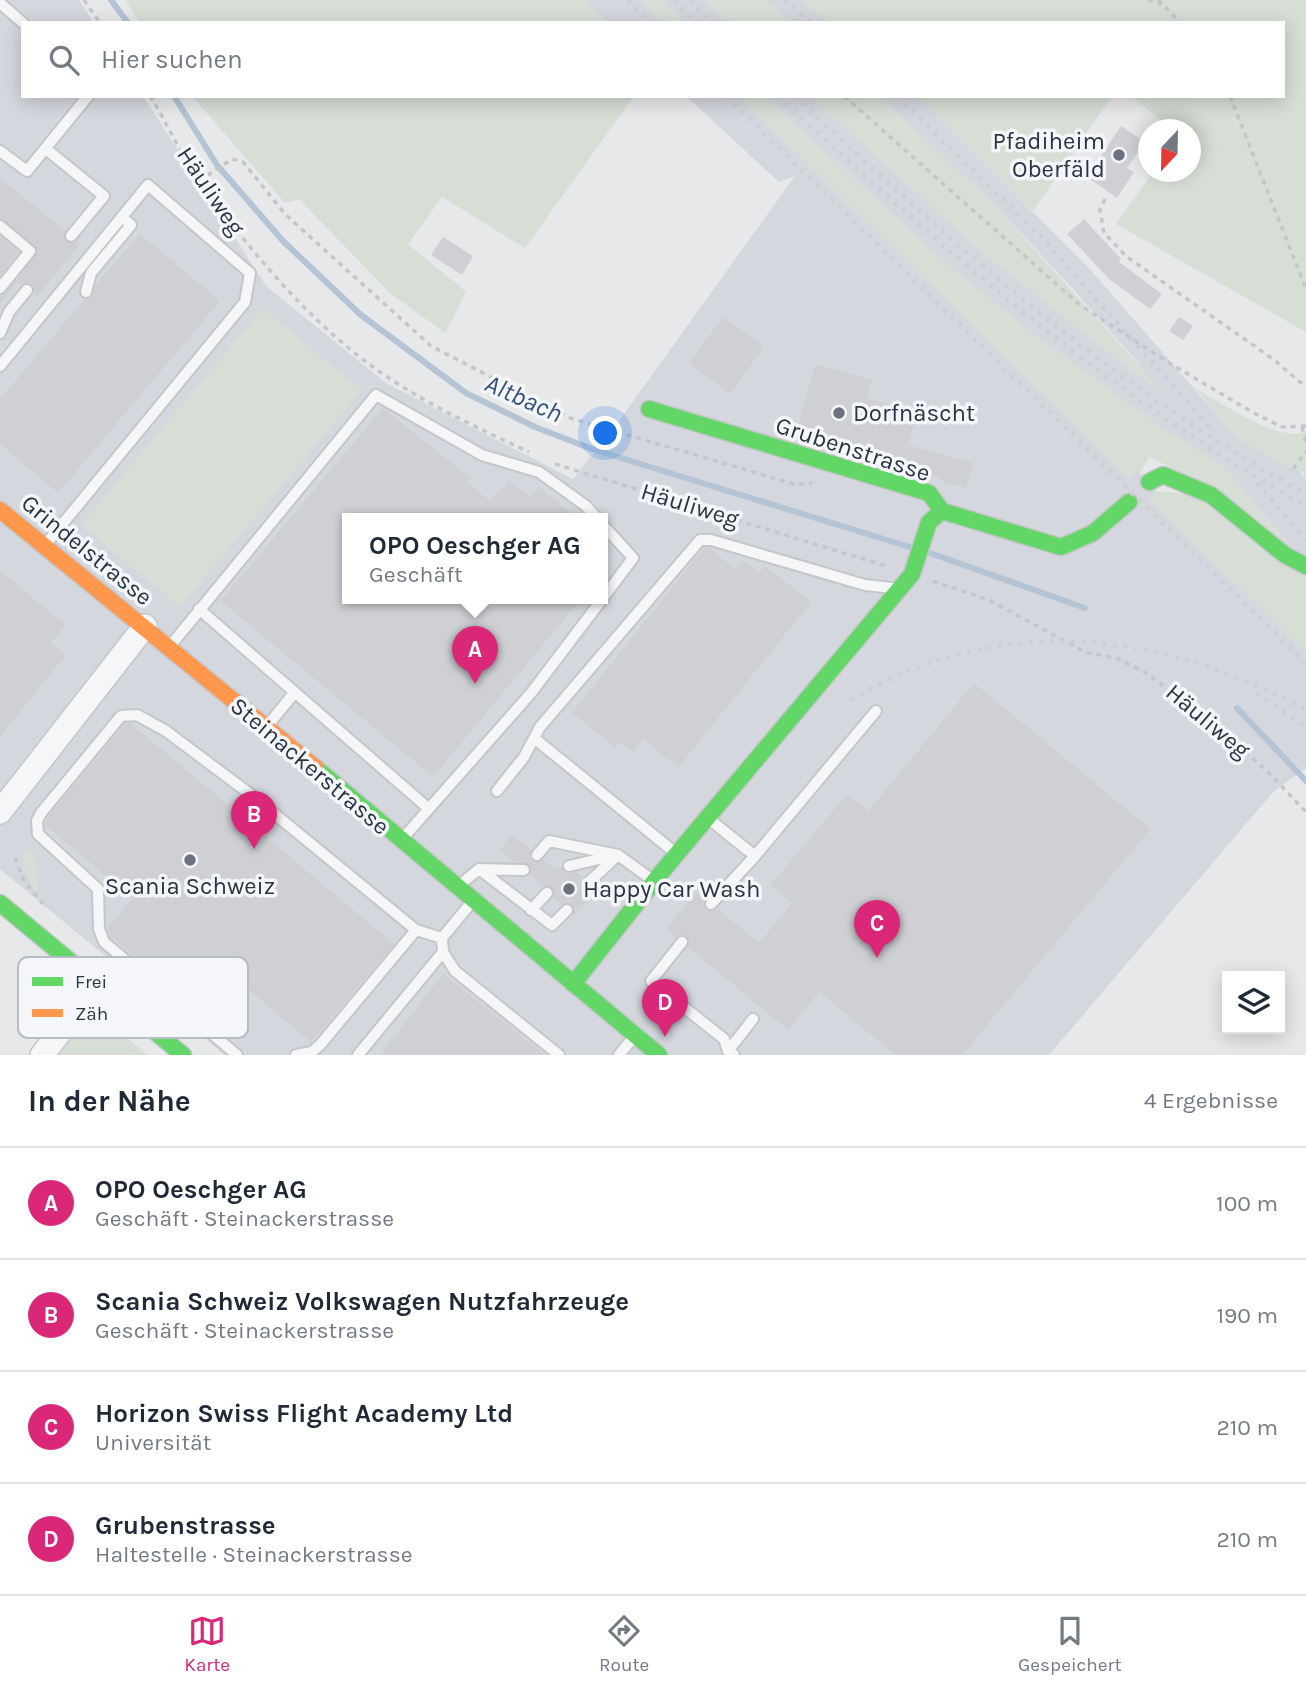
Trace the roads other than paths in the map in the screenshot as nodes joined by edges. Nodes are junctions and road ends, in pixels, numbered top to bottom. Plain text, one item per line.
1 (0, 3) edge
2 (21, 21) edge
3 (86, 98) edge
4 (46, 149) junction
5 (0, 151) edge
6 (122, 217) junction
7 (1, 229) edge
8 (71, 236) dead end
9 (0, 288) edge
10 (27, 290) dead end
11 (86, 292) dead end
12 (0, 333) edge
13 (0, 366) edge
14 (649, 409) dead end
15 (1149, 482) dead end
16 (1129, 502) dead end
17 (0, 510) edge
18 (942, 511) junction
19 (592, 513) edge
20 (608, 530) edge
21 (44, 546) junction
22 (1306, 566) edge
23 (898, 589) junction
24 (608, 591) edge
25 (598, 604) edge
26 (199, 609) junction
27 (145, 626) junction
28 (170, 646) junction
29 (295, 692) junction
30 (876, 712) dead end
31 (265, 728) junction
32 (534, 738) junction
33 (497, 791) dead end
34 (428, 808) junction
35 (0, 812) edge
36 (707, 817) junction
37 (401, 842) junction
38 (677, 853) junction
39 (537, 855) dead end
40 (618, 855) junction
41 (755, 856) junction
42 (569, 866) dead end
43 (480, 869) junction
44 (524, 870) dead end
45 (589, 882) dead end
46 (654, 882) junction
47 (457, 889) junction
48 (547, 893) dead end
49 (472, 901) junction
50 (0, 903) edge
51 (711, 904) dead end
52 (566, 909) dead end
53 (531, 910) junction
54 (416, 930) junction
55 (442, 938) junction
56 (681, 942) dead end
57 (443, 952) junction
58 (65, 957) edge
59 (122, 957) edge
60 (573, 984) junction
61 (753, 1020) dead end
62 (635, 1036) junction
63 (56, 1038) edge
64 (162, 1038) edge
65 (217, 1038) edge
66 (730, 1053) edge
67 (42, 1055) edge
68 (183, 1055) edge
69 (237, 1055) edge
70 (296, 1055) edge
71 (358, 1055) edge
72 (559, 1055) edge
73 (619, 1055) edge
74 (659, 1055) edge

1 - 2 lane
3 - 4 lane
4 - 5 lane
4 - 8 lane
6 - 11 lane
6 - 13 lane
6 - 21 lane
7 - 9 lane
10 - 12 lane
14 - 18 street, Grubenstrasse
15 - 22 street
16 - 18 street
17 - 21 street, Grindelstrasse
18 - 23 street, Grubenstrasse
19 - 26 lane
20 - 24 lane
21 - 27 street, Grindelstrasse
23 - 32 lane
23 - 36 street, Grubenstrasse
25 - 34 lane
26 - 28 lane
26 - 29 lane
27 - 28 street, Steinackerstrasse
27 - 35 street
28 - 31 street, Steinackerstrasse
29 - 31 lane
29 - 34 lane
30 - 41 lane
31 - 37 street, Steinackerstrasse
32 - 33 lane
32 - 38 lane
34 - 37 lane
36 - 38 street, Grubenstrasse
36 - 41 lane
37 - 47 street, Steinackerstrasse
38 - 46 street, Grubenstrasse
39 - 40 lane
40 - 42 lane
40 - 45 lane
40 - 46 lane
41 - 51 lane
43 - 44 lane
43 - 47 lane
43 - 53 lane
46 - 60 street, Grubenstrasse
47 - 49 street, Steinackerstrasse
48 - 53 lane
49 - 55 lane
49 - 60 street, Steinackerstrasse
50 - 58 street
52 - 53 lane
54 - 55 lane
54 - 59 lane
54 - 70 lane
55 - 57 lane
56 - 66 lane
57 - 71 lane
57 - 72 lane
60 - 62 street, Steinackerstrasse
61 - 66 lane
62 - 73 lane
62 - 74 street, Steinackerstrasse
63 - 67 street
64 - 68 street
65 - 69 lane

